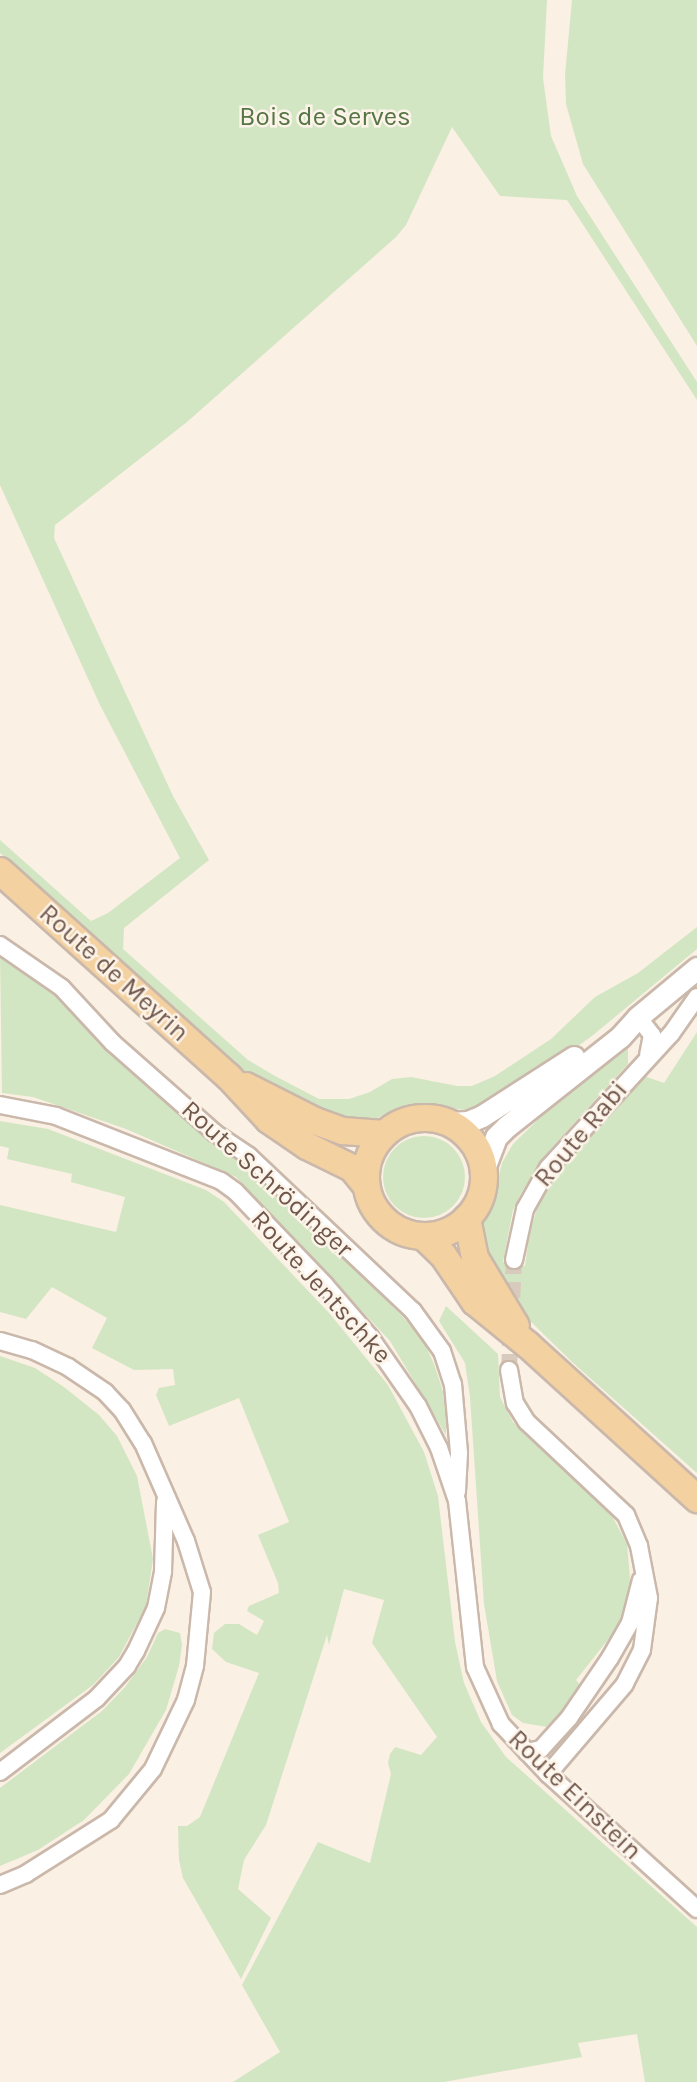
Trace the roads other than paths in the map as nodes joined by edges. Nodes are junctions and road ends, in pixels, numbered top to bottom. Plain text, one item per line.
1 (0, 871) edge
2 (0, 945) edge
3 (697, 968) edge
4 (697, 997) edge
5 (638, 1017) junction
6 (648, 1055) junction
7 (228, 1076) junction
8 (0, 1105) edge
9 (449, 1123) junction
10 (384, 1134) junction
11 (483, 1171) junction
12 (366, 1185) junction
13 (467, 1218) junction
14 (423, 1236) junction
15 (514, 1260) tunnel mouth
16 (0, 1341) edge
17 (528, 1345) junction
18 (509, 1370) tunnel mouth
19 (165, 1499) junction
20 (697, 1499) edge
21 (457, 1501) junction
22 (643, 1564) junction
23 (469, 1624) joint
24 (527, 1752) junction
25 (0, 1772) edge
26 (548, 1774) junction
27 (0, 1885) edge
28 (697, 1909) edge

1 - 7 main road, Route de Meyrin
2 - 21 street, Route Schrödinger
3 - 5 street
4 - 6 street, Route Rabi
5 - 6 street, Route Rabi
5 - 9 street
5 - 11 street
6 - 15 street, Route Rabi
7 - 10 main road, Route de Meyrin
7 - 12 main road, Route de Meyrin
8 - 21 street, Route Jentschke
9 - 10 main road
9 - 11 main road
10 - 12 main road
11 - 13 main road
12 - 14 main road
13 - 14 main road
13 - 17 main road
14 - 17 main road
16 - 19 street
17 - 20 main road
18 - 22 street
19 - 25 street
19 - 27 street
21 - 23 street, Route Jentschke
22 - 24 street
22 - 26 street
23 - 24 street, Route Einstein
24 - 26 street, Route Einstein
26 - 28 street, Route Einstein

